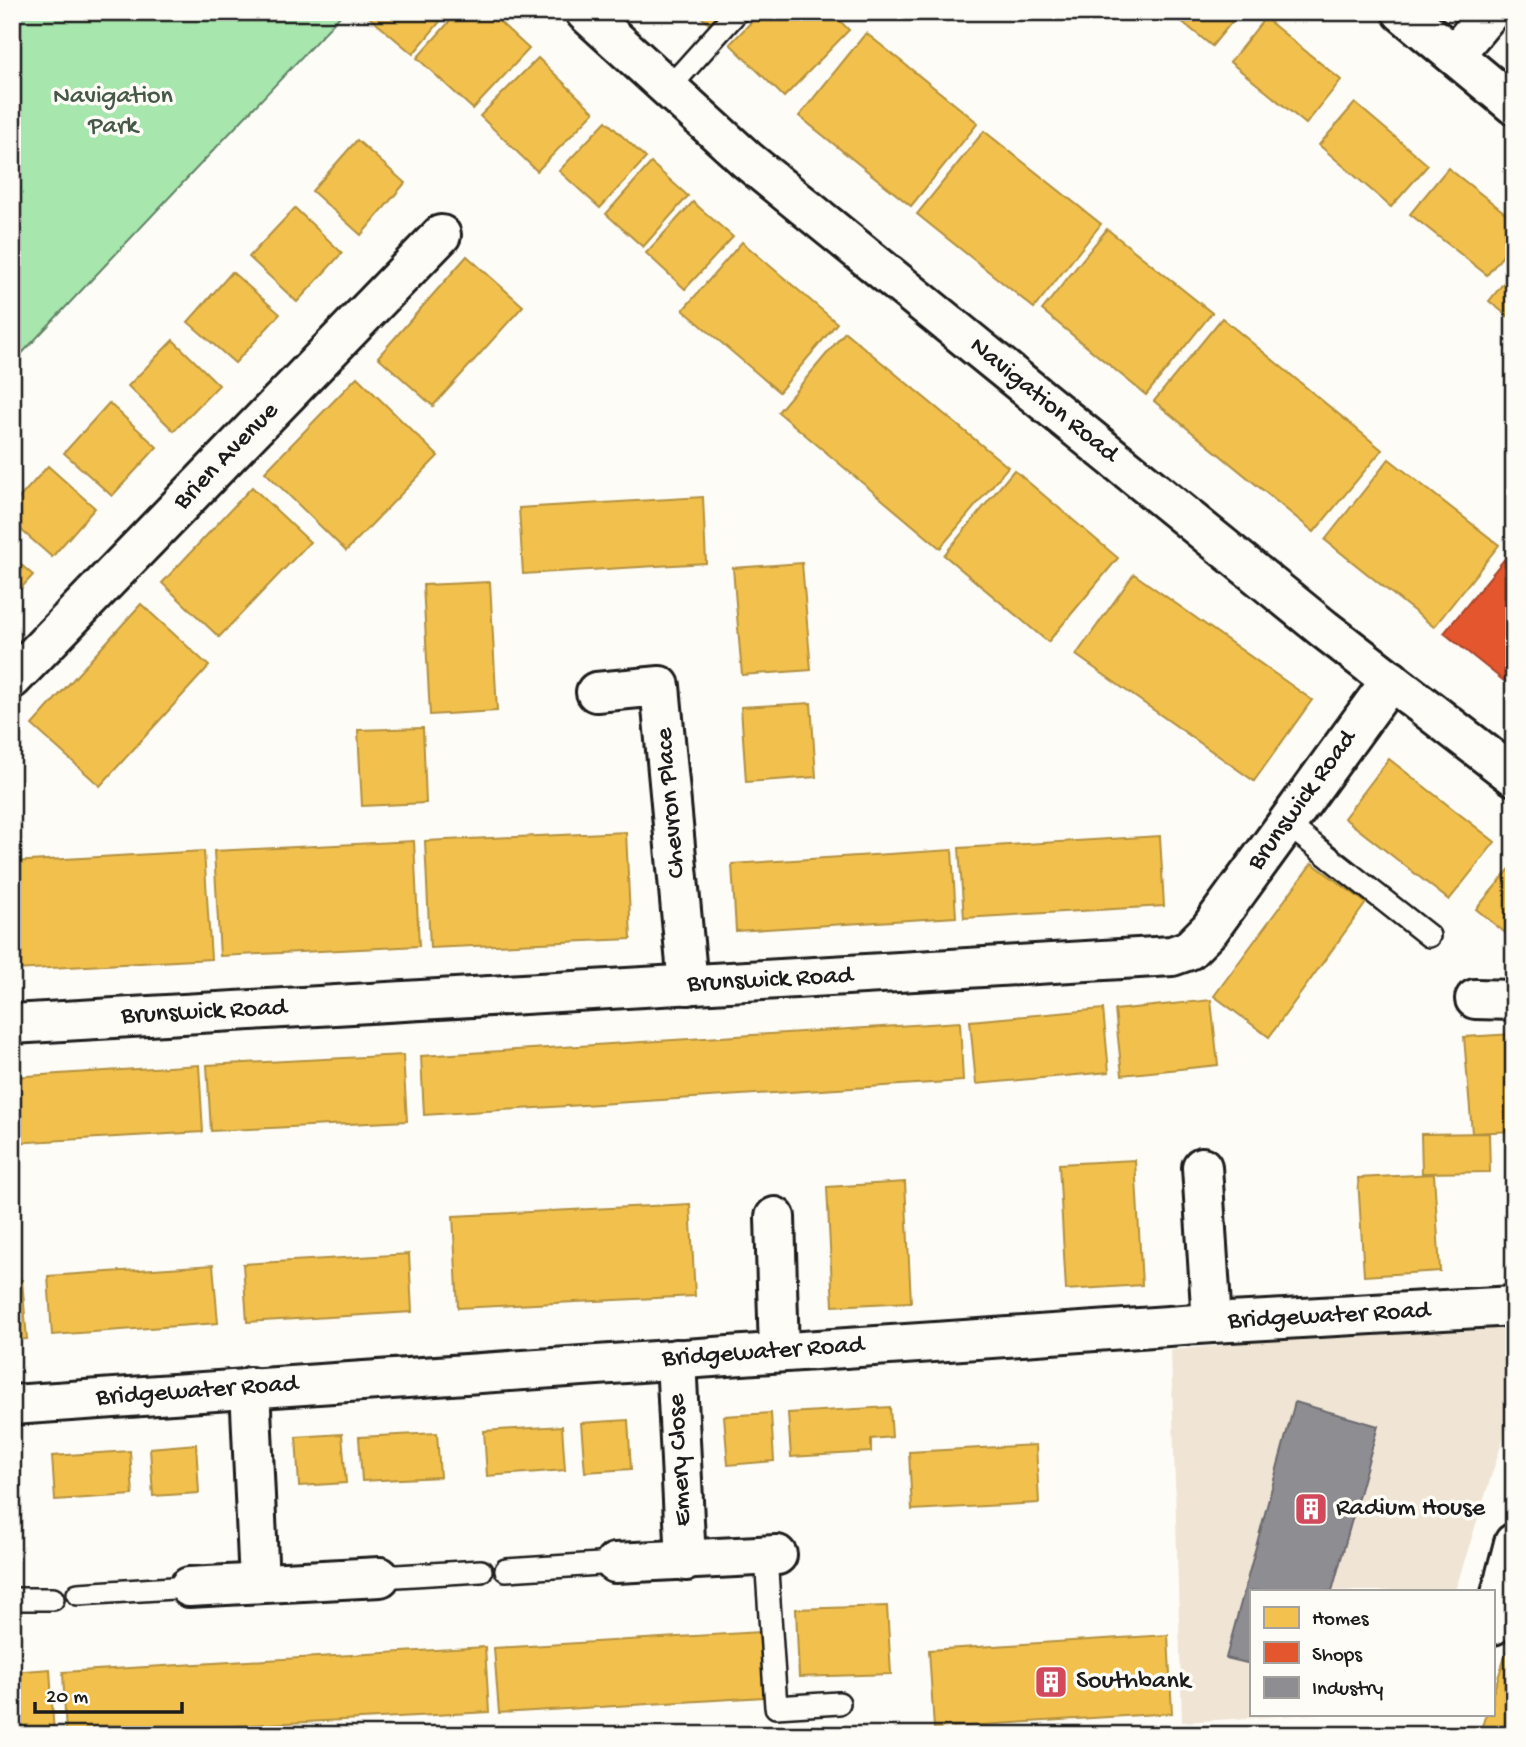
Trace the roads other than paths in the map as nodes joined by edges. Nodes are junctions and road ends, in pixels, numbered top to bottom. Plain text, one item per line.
1 (584, 12) edge
2 (737, 12) edge
3 (1402, 12) edge
4 (1490, 12) edge
5 (1454, 55) junction
6 (667, 90) junction
7 (1514, 105) edge
8 (441, 235) dead end
9 (12, 679) edge
10 (1391, 680) junction
11 (596, 692) dead end
12 (1514, 776) edge
13 (1287, 824) junction
14 (1429, 936) dead end
15 (688, 985) junction
16 (1475, 999) dead end
17 (1514, 1000) edge
18 (12, 1024) edge
19 (1202, 1167) dead end
20 (775, 1217) dead end
21 (1514, 1306) edge
22 (1212, 1323) junction
23 (779, 1352) junction
24 (676, 1359) junction
25 (250, 1387) junction
26 (12, 1405) edge
27 (1514, 1543) edge
28 (771, 1556) joint
29 (686, 1561) junction
30 (615, 1563) joint
31 (506, 1570) dead end
32 (481, 1571) dead end
33 (380, 1577) joint
34 (259, 1583) junction
35 (188, 1587) joint
36 (78, 1594) dead end
37 (53, 1599) dead end
38 (12, 1600) edge
39 (1494, 1621) edge
40 (839, 1703) dead end

1 - 6 street, Navigation Road
2 - 6 lane
3 - 5 street
4 - 5 street
5 - 7 street
6 - 10 street, Navigation Road
8 - 9 street, Brien Avenue
10 - 12 street, Navigation Road
10 - 13 street, Brunswick Road
11 - 15 street, Chevron Place
13 - 14 lane
13 - 15 street, Brunswick Road
15 - 18 street, Brunswick Road
16 - 17 street
19 - 22 street
20 - 23 street
21 - 22 street, Bridgewater Road
22 - 23 street, Bridgewater Road
23 - 24 street, Bridgewater Road
24 - 25 street, Bridgewater Road
24 - 29 street, Emery Close
25 - 26 street, Bridgewater Road
25 - 34 street
27 - 39 street
28 - 29 street, Emery Close
28 - 40 lane
29 - 30 street, Emery Close
30 - 31 lane
32 - 33 lane
33 - 34 street
34 - 35 street
35 - 36 lane
37 - 38 lane

